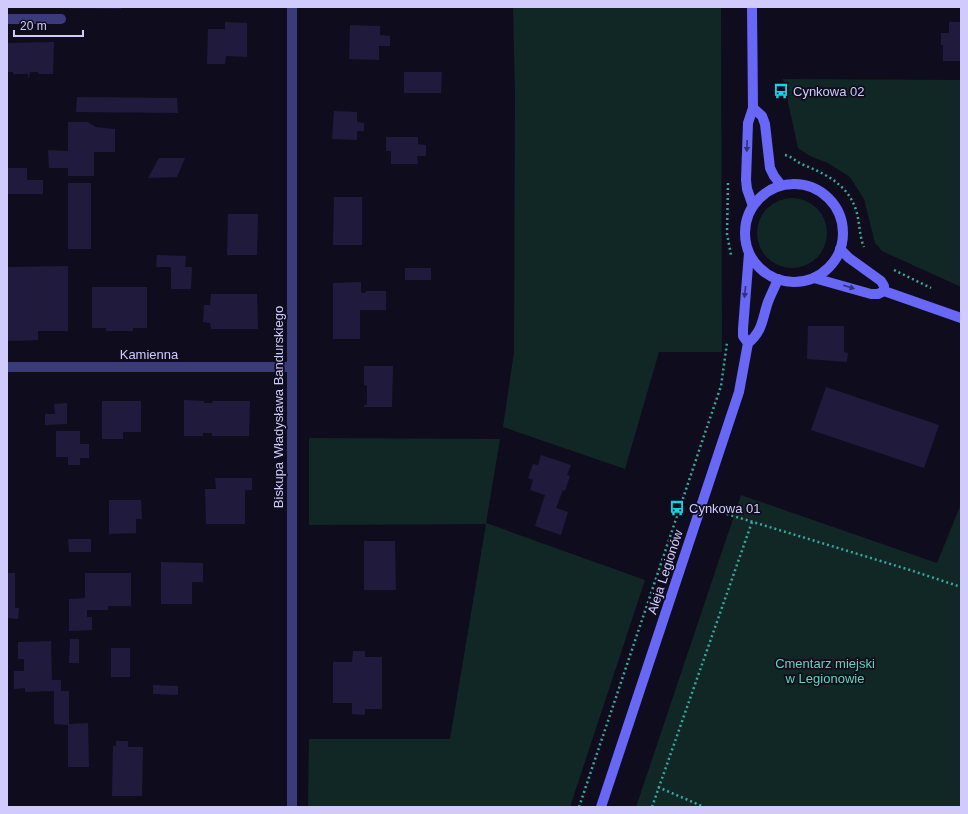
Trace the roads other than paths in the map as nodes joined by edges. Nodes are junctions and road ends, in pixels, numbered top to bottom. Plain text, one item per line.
1 (292, 7) edge
2 (752, 7) edge
3 (7, 19) edge
4 (61, 19) dead end
5 (753, 108) junction
6 (781, 186) junction
7 (753, 206) junction
8 (840, 249) junction
9 (749, 254) junction
10 (814, 278) junction
11 (778, 279) junction
12 (884, 291) junction
13 (961, 318) edge
14 (748, 343) junction
15 (7, 367) edge
16 (291, 367) junction
17 (292, 807) edge
18 (600, 807) edge

1 - 16 street, Biskupa Władysława Bandurskiego
2 - 5 street
3 - 4 street
5 - 6 street
5 -> 7 street
6 - 7 street
6 - 8 street
7 - 9 street
8 - 10 street
8 - 12 street
9 - 11 street
9 -> 14 street, Aleja Legionów
10 - 11 street
10 -> 12 street
11 - 14 street, Aleja Legionów
12 - 13 street
14 - 18 street, Aleja Legionów
15 - 16 street, Kamienna
16 - 17 street, Biskupa Władysława Bandurskiego

